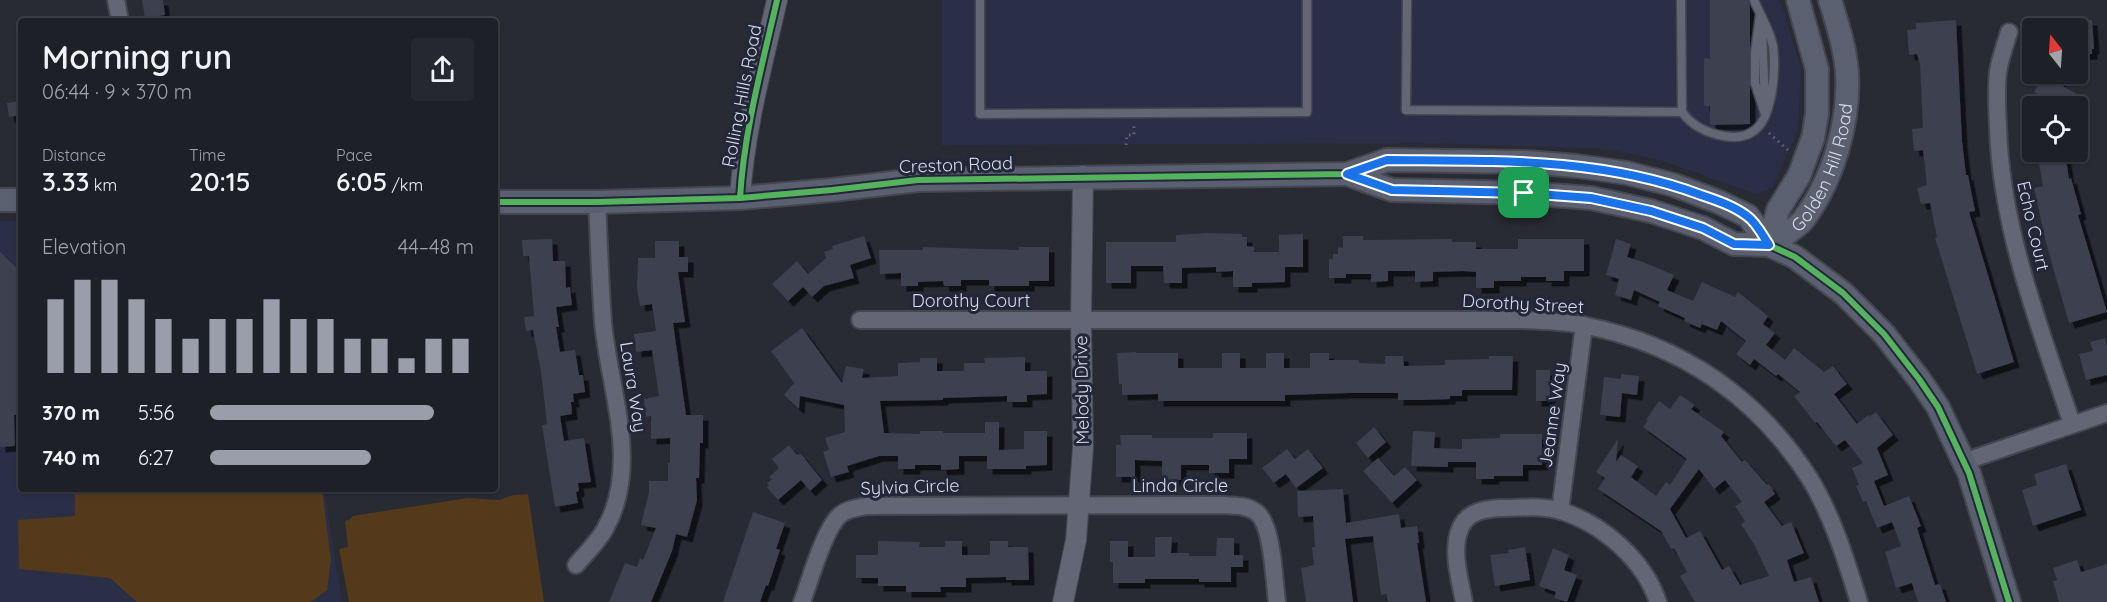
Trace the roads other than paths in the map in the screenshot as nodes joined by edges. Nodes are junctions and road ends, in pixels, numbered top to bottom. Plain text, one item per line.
1 (116, 0) edge
2 (777, 0) edge
3 (980, 0) edge
4 (1307, 0) edge
5 (1407, 0) edge
6 (1681, 0) edge
7 (1754, 0) edge
8 (1798, 0) edge
9 (1830, 0) edge
10 (1760, 14) junction
11 (119, 18) edge
12 (2009, 32) dead end
13 (1682, 112) junction
14 (1765, 115) junction
15 (1347, 174) junction
16 (1083, 176) junction
17 (740, 198) junction
18 (0, 200) edge
19 (18, 200) edge
20 (498, 202) edge
21 (597, 202) junction
22 (1769, 245) junction
23 (860, 320) dead end
24 (1081, 320) junction
25 (1584, 325) junction
26 (2107, 413) edge
27 (2072, 423) junction
28 (1964, 462) junction
29 (1079, 505) junction
30 (1560, 511) junction
31 (576, 565) dead end
32 (802, 602) edge
33 (1063, 602) edge
34 (1277, 602) edge
35 (1464, 602) edge
36 (1658, 602) edge
37 (1859, 602) edge
38 (2009, 602) edge

1 - 11 street
2 - 17 street, Rolling Hills Road
3 - 4 lane
5 - 13 lane
6 - 13 lane
7 - 10 lane
8 - 22 main road, Golden Hill Road
9 - 22 main road, Golden Hill Road
10 - 14 lane
10 - 14 lane
12 - 27 street, Echo Court
13 - 14 lane
15 - 16 main road, Creston Road
15 - 22 main road, Creston Road
15 - 22 main road, Creston Road
16 - 17 main road, Creston Road
16 - 24 street, Melody Drive
17 - 21 main road, Creston Road
18 - 19 main road
20 - 21 main road, Creston Road
21 - 31 street, Laura Way
22 - 28 main road, Creston Road
23 - 24 street, Dorothy Court
24 - 25 street, Dorothy Street
24 - 29 street, Melody Drive
25 - 30 street, Jeanne Way
25 - 37 street, Dorothy Street
26 - 27 street
27 - 28 street
28 - 38 main road, Creston Road
29 - 32 street, Sylvia Circle
29 - 33 street, Melody Drive
29 - 34 street, Linda Circle
30 - 35 street
30 - 36 street

